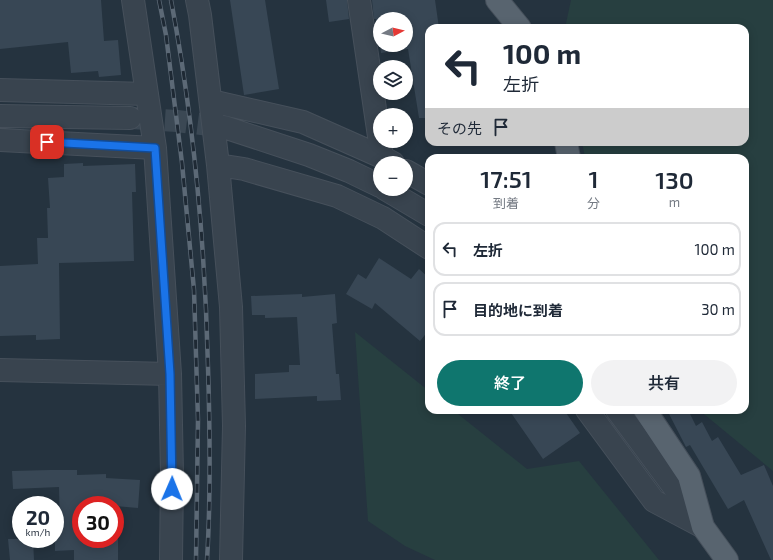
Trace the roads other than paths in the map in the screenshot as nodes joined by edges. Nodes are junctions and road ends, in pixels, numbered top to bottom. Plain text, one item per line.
1 (133, 0) edge
2 (197, 0) edge
3 (359, 0) edge
4 (497, 0) edge
5 (517, 24) edge
6 (0, 90) edge
7 (147, 94) junction
8 (211, 101) junction
9 (0, 116) edge
10 (130, 118) tunnel mouth
11 (224, 127) tunnel mouth
12 (0, 140) edge
13 (155, 148) junction
14 (378, 156) edge
15 (386, 156) edge
16 (218, 165) junction
17 (413, 175) edge
18 (425, 182) edge
19 (373, 183) edge
20 (397, 196) edge
21 (425, 213) edge
22 (425, 245) edge
23 (0, 370) edge
24 (170, 374) junction
25 (590, 414) edge
26 (621, 414) edge
27 (649, 414) edge
28 (703, 527) junction
29 (171, 560) edge
30 (231, 560) edge
31 (727, 560) edge

1 - 7 street
2 - 8 street
3 - 15 street
4 - 5 main road
6 - 7 street
7 - 13 street
8 - 14 street
8 - 16 street
9 - 10 street
11 - 19 street
12 - 13 street
13 - 24 street
16 - 22 street
16 - 30 street
17 - 18 street
20 - 21 street
23 - 24 street
24 - 29 street
25 - 28 street
26 - 28 street
27 - 28 main road
28 - 31 main road

